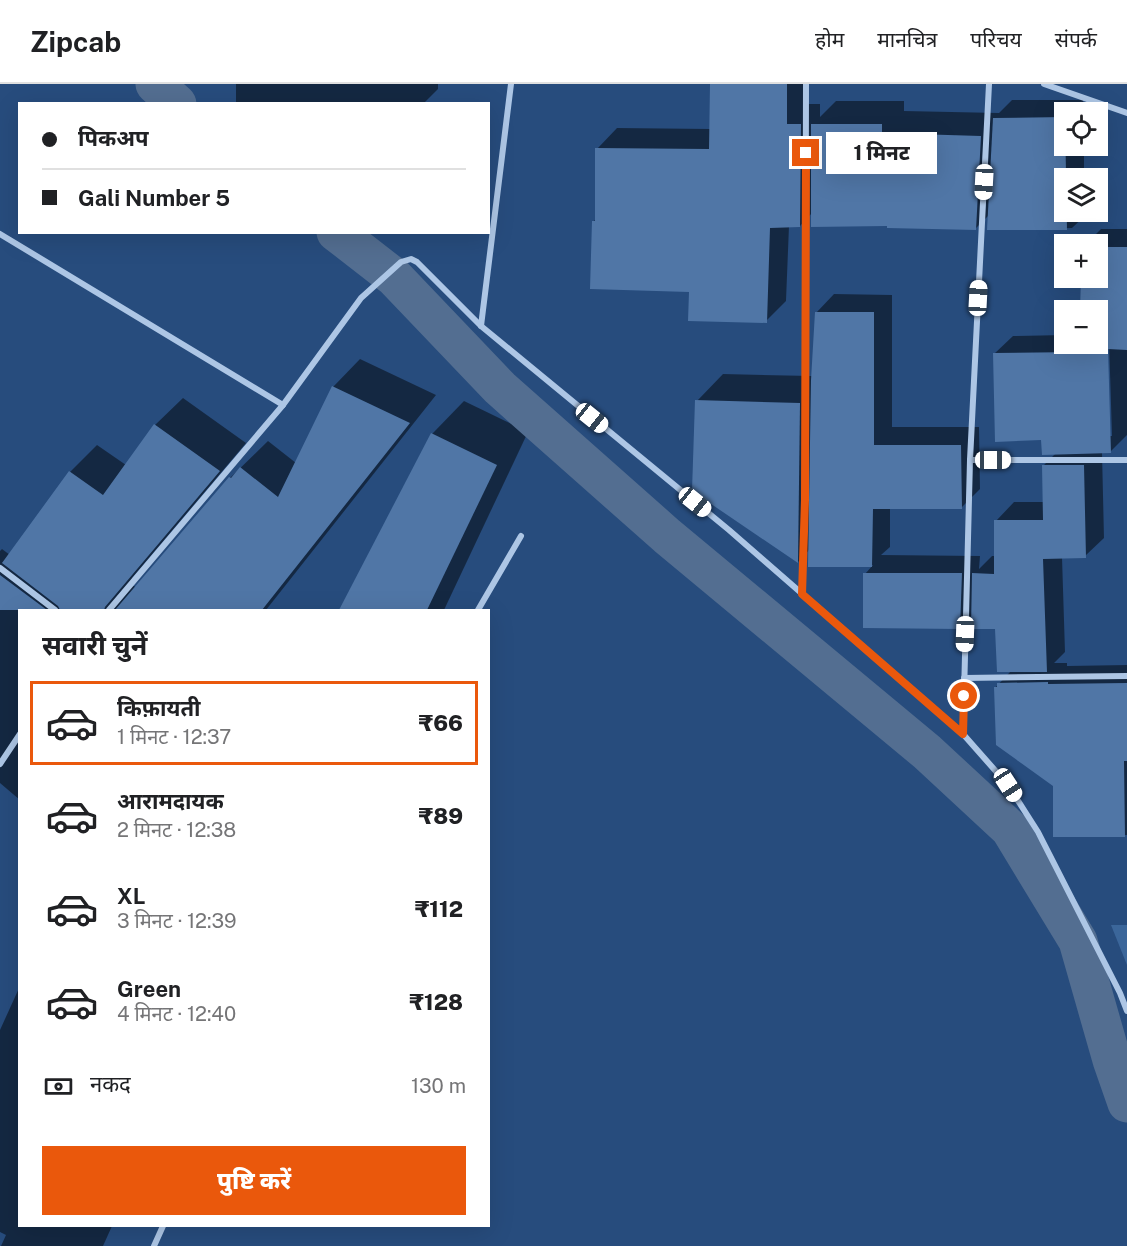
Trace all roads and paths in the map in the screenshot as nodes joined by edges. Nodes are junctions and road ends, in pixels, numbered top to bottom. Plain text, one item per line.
1 (511, 84) edge
2 (806, 84) edge
3 (989, 84) edge
4 (1044, 84) edge
5 (1127, 113) edge
6 (0, 234) edge
7 (481, 326) junction
8 (283, 405) junction
9 (970, 460) junction
10 (1127, 460) edge
11 (521, 536) dead end
12 (0, 568) edge
13 (802, 594) junction
14 (54, 609) edge
15 (109, 609) edge
16 (479, 609) edge
17 (1127, 676) edge
18 (964, 678) junction
19 (963, 734) junction
20 (18, 737) edge
21 (0, 764) edge
22 (1127, 1011) edge
23 (162, 1227) edge
24 (153, 1246) edge

1 - 7 street
2 - 13 street
3 - 9 street
4 - 5 street
6 - 8 street
7 - 8 street
7 - 13 street
8 - 15 street
9 - 10 street
9 - 18 street
11 - 16 street
12 - 14 street
13 - 19 street
17 - 18 street
18 - 19 street
19 - 22 street
20 - 21 street
23 - 24 street

